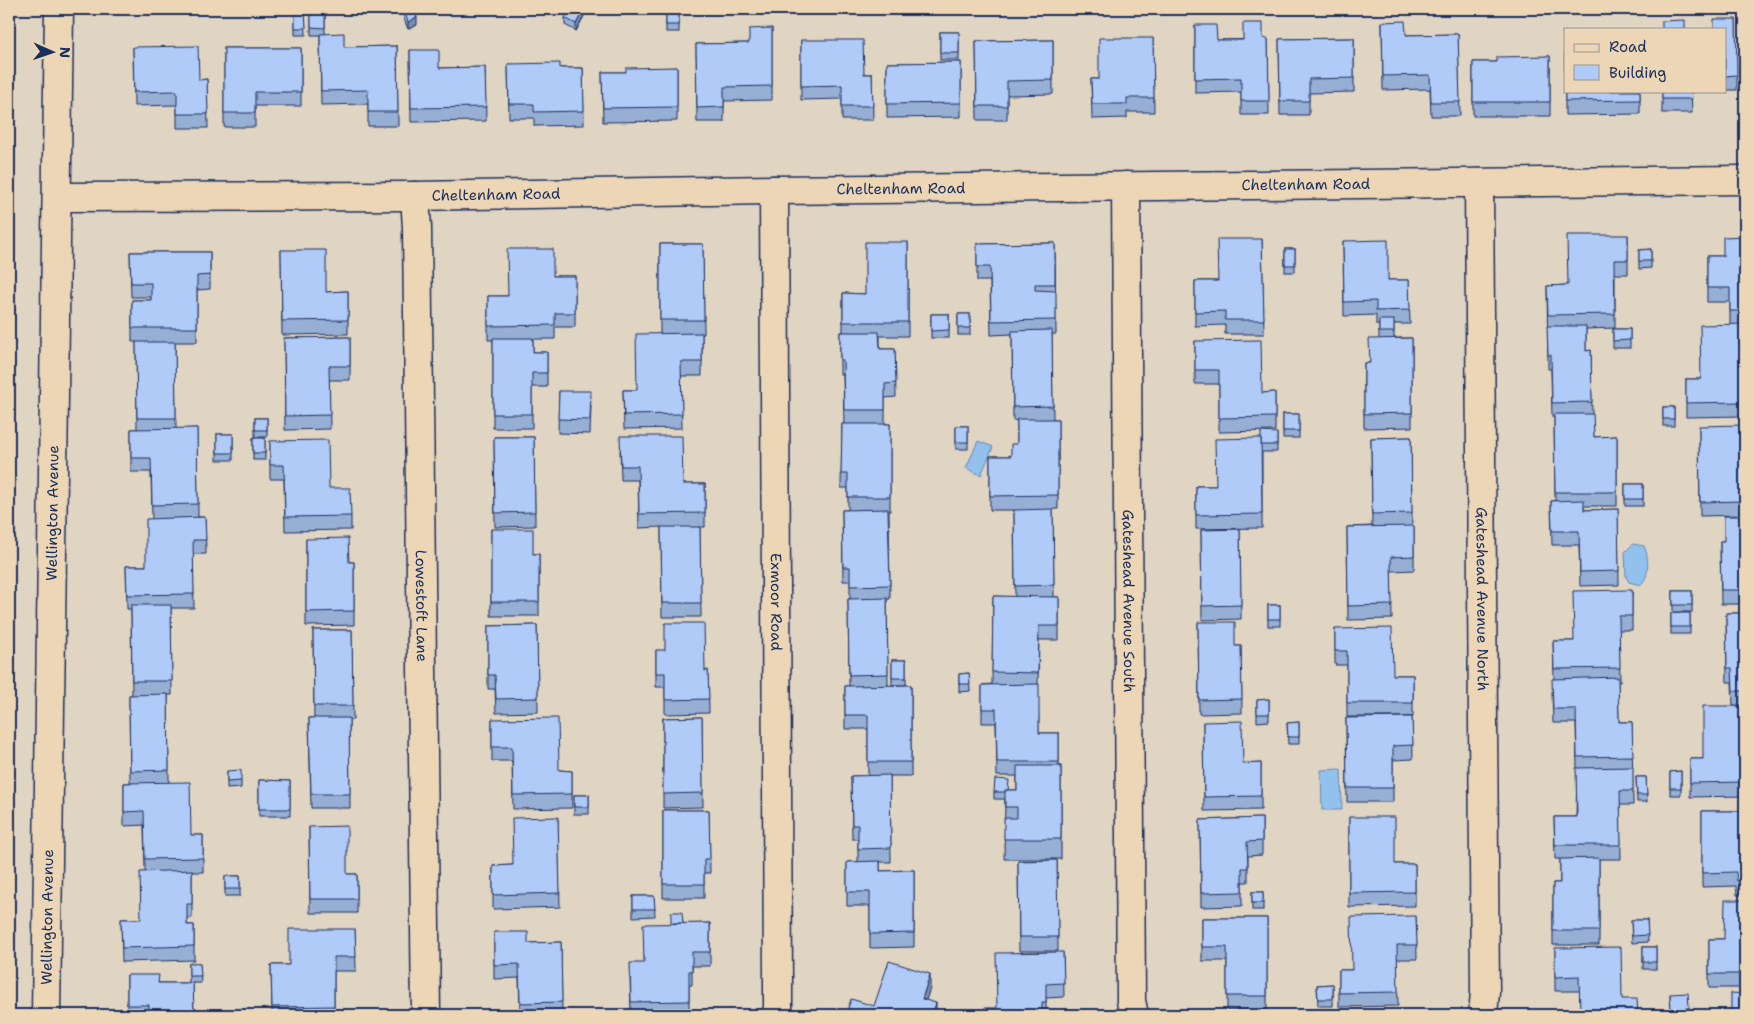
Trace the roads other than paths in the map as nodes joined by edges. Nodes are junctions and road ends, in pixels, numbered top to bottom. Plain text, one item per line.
1 (59, 9) edge
2 (1745, 180) edge
3 (1478, 183) junction
4 (1126, 186) junction
5 (774, 190) junction
6 (415, 196) junction
7 (57, 197) junction
8 (46, 1015) edge
9 (426, 1015) edge
10 (776, 1015) edge
11 (1134, 1015) edge
12 (1483, 1015) edge

1 - 7 street, Wellington Avenue
2 - 3 street, Cheltenham Road
3 - 4 street, Cheltenham Road
3 - 12 street, Gateshead Avenue North
4 - 5 street, Cheltenham Road
4 - 11 street, Gateshead Avenue South
5 - 6 street, Cheltenham Road
5 - 10 street, Exmoor Road
6 - 7 street, Cheltenham Road
6 - 9 street, Lowestoft Lane
7 - 8 street, Wellington Avenue

